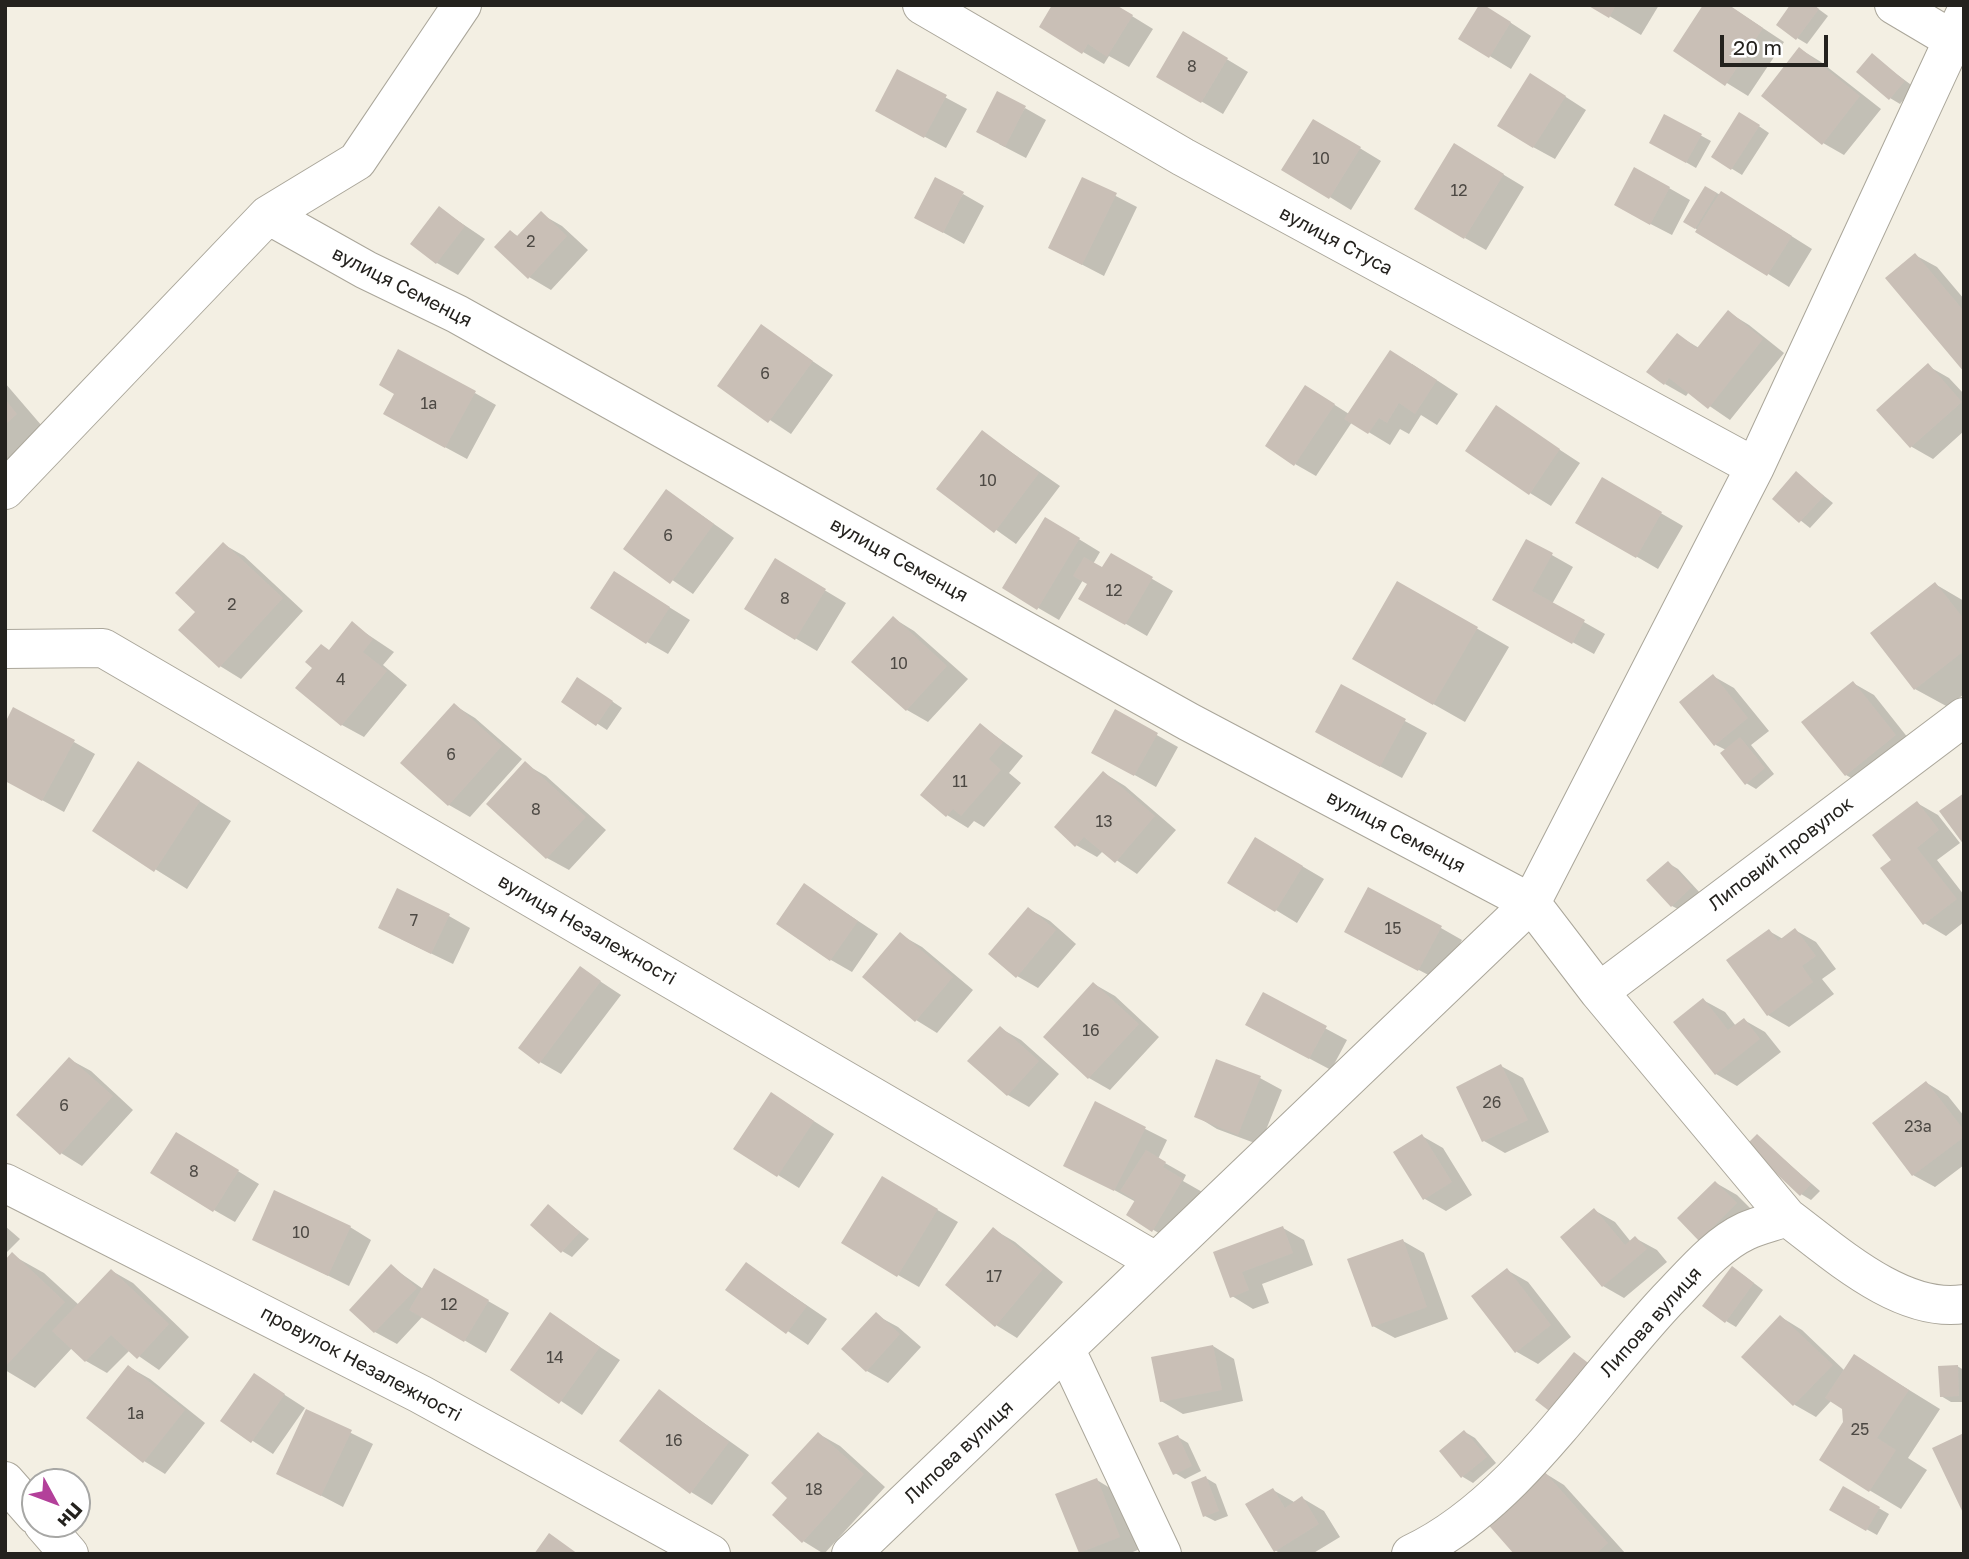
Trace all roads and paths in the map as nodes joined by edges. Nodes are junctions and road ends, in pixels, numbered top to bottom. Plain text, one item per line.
1 (462, 5) edge
2 (922, 5) edge
3 (1894, 5) edge
4 (1934, 5) edge
5 (1960, 37) edge
6 (268, 215) junction
7 (1755, 467) junction
8 (5, 490) edge
9 (5, 649) edge
10 (1964, 717) edge
11 (1531, 903) junction
12 (1599, 992) junction
13 (5, 1183) edge
14 (1787, 1217) junction
15 (1155, 1261) junction
16 (1964, 1304) edge
17 (1066, 1350) junction
18 (5, 1481) edge
19 (21, 1499) edge
20 (55, 1538) edge
21 (69, 1554) edge
22 (712, 1554) edge
23 (851, 1554) edge
24 (1162, 1554) edge
25 (1411, 1554) edge

1 - 6 street
2 - 7 street, вулиця Стуса
3 - 5 street
4 - 5 street
5 - 7 street, Липова вулиця
6 - 8 street
6 - 11 street, вулиця Семенця
7 - 11 street, Липова вулиця
9 - 15 street, вулиця Незалежності
10 - 12 street, Липовий провулок
11 - 12 street
11 - 15 street, Липова вулиця
12 - 14 street
13 - 22 street, провулок Незалежності
14 - 16 street
14 - 25 street, Липова вулиця
15 - 17 street, Липова вулиця
17 - 23 street, Липова вулиця
17 - 24 street
18 - 19 street
20 - 21 street

